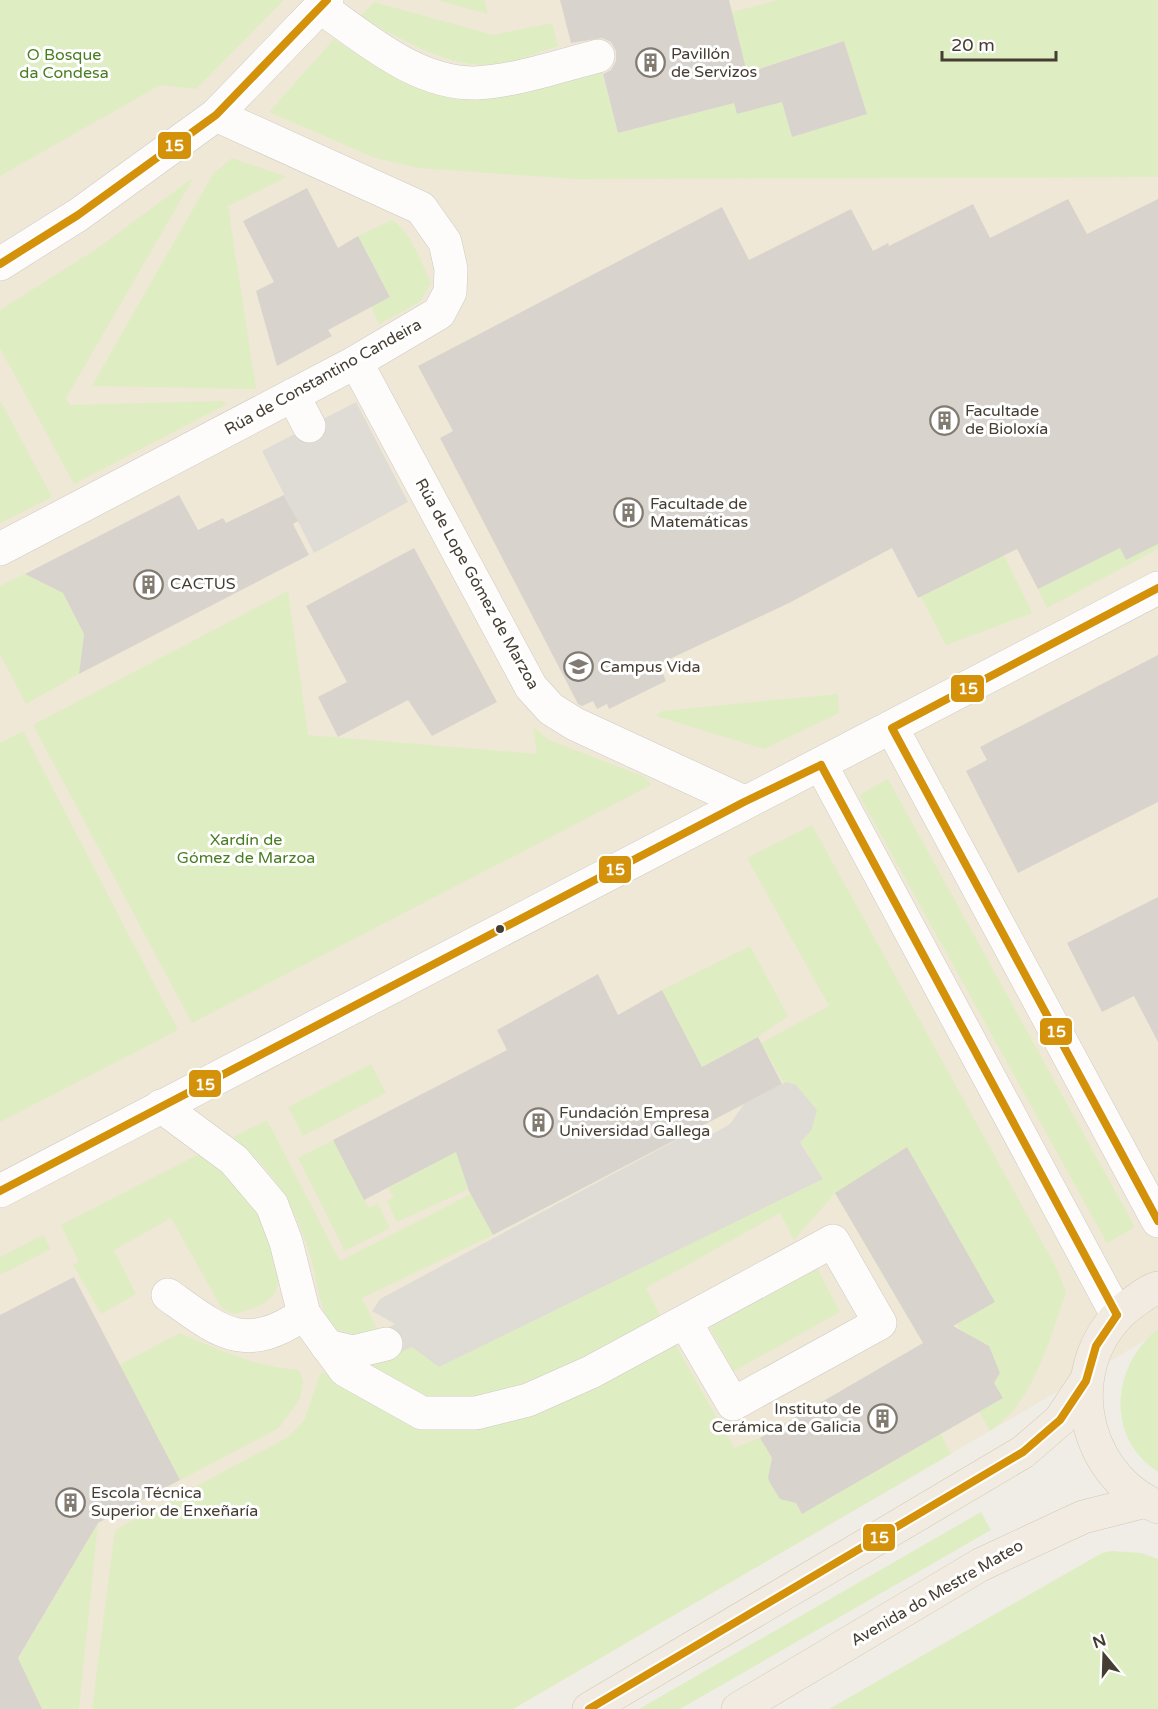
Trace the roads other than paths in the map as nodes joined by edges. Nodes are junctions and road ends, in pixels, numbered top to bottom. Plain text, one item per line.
1 (323, 4) edge
2 (598, 56) dead end
3 (216, 115) junction
4 (0, 264) edge
5 (356, 362) junction
6 (293, 395) junction
7 (309, 426) dead end
8 (0, 549) edge
9 (1158, 588) edge
10 (892, 728) junction
11 (821, 765) junction
12 (744, 802) junction
13 (161, 1106) junction
14 (0, 1191) edge
15 (1158, 1221) edge
16 (1158, 1288) edge
17 (168, 1295) dead end
18 (304, 1314) junction
19 (1117, 1315) junction
20 (685, 1322) junction
21 (386, 1344) dead end
22 (327, 1346) junction
23 (1086, 1381) junction
24 (1152, 1504) edge
25 (589, 1709) edge
26 (738, 1709) edge

1 - 2 street
1 - 3 street
3 - 4 street
3 - 5 street, Rúa de Constantino Candeira
5 - 6 street, Rúa de Constantino Candeira
5 - 12 street, Rúa de Lope Gómez de Marzoa
6 - 7 street
6 - 8 street, Rúa de Constantino Candeira
9 - 10 street
10 - 11 street
10 - 15 street
11 - 12 street
11 - 19 street
12 - 13 street
13 - 14 street
13 - 18 street
16 - 19 main road
17 - 18 street
18 - 22 street
19 - 23 main road
20 - 20 street
20 - 22 street
21 - 22 street
23 - 24 main road
23 - 25 main road
24 - 26 main road, Avenida do Mestre Mateo

